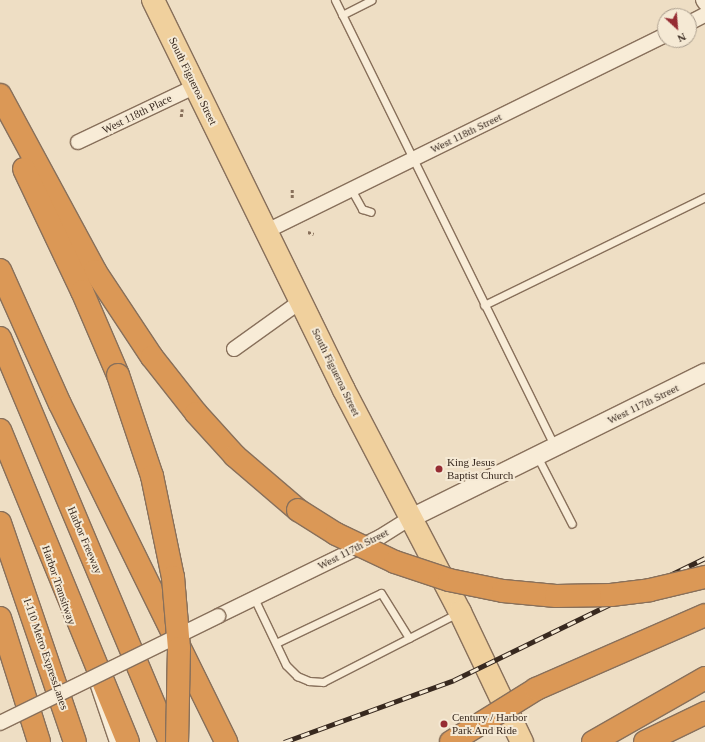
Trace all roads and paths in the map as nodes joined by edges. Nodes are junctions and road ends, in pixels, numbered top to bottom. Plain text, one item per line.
1 (153, 0) edge
2 (335, 0) edge
3 (371, 0) edge
4 (704, 0) edge
5 (705, 3) edge
6 (342, 15) junction
7 (657, 39) edge
8 (196, 86) junction
9 (0, 95) edge
10 (182, 109) dead end
11 (181, 118) dead end
12 (0, 119) edge
13 (78, 142) dead end
14 (413, 159) junction
15 (292, 189) dead end
16 (351, 189) junction
17 (705, 197) edge
18 (292, 198) dead end
19 (371, 212) dead end
20 (267, 231) junction
21 (308, 232) dead end
22 (314, 234) dead end
23 (0, 270) edge
24 (301, 301) junction
25 (484, 305) junction
26 (0, 338) edge
27 (234, 349) dead end
28 (705, 373) edge
29 (0, 430) edge
30 (555, 447) junction
31 (537, 456) junction
32 (412, 518) junction
33 (0, 524) edge
34 (572, 524) dead end
35 (39, 528) junction
36 (705, 577) edge
37 (254, 598) junction
38 (460, 612) junction
39 (705, 615) edge
40 (0, 618) edge
41 (409, 638) junction
42 (276, 643) junction
43 (82, 654) dead end
44 (88, 668) dead end
45 (705, 678) edge
46 (705, 713) edge
47 (0, 722) edge
48 (77, 735) edge
49 (669, 735) edge
50 (40, 742) edge
51 (113, 742) edge
52 (128, 742) edge
53 (170, 742) edge
54 (177, 742) edge
55 (226, 742) edge
56 (451, 742) edge
57 (522, 742) edge
58 (593, 742) edge
59 (645, 742) edge

1 - 8 main road, South Figueroa Street
2 - 6 lane
3 - 6 lane
4 - 5 street
6 - 14 lane
7 - 14 street, West 118th Street
8 - 13 street, West 118th Place
8 - 20 main road, South Figueroa Street
9 - 36 highway, bridge
10 - 11 path
12 - 54 highway, bridge
14 - 16 street, West 118th Street
14 - 25 lane
15 - 18 path
16 - 19 lane
16 - 20 street, West 118th Street
17 - 25 lane
20 - 24 main road, South Figueroa Street
21 - 22 path
23 - 55 highway
24 - 27 street
24 - 32 main road, South Figueroa Street
25 - 30 lane
26 - 53 highway, Harbor Freeway
28 - 30 street, West 117th Street
29 - 35 highway, Harbor Transitway
30 - 31 street, West 117th Street
31 - 32 street, West 117th Street
31 - 34 lane
32 - 37 street, West 117th Street
32 - 38 main road, South Figueroa Street
33 - 48 highway, I-110 Metro ExpressLanes
35 - 43 lane, Harbor Transitway
35 - 52 highway
37 - 42 lane
37 - 47 street, West 117th Street, bridge
38 - 41 lane
38 - 57 main road, South Figueroa Street
39 - 56 highway, bridge
40 - 50 highway
41 - 42 lane
41 - 42 lane
44 - 51 lane
45 - 58 highway
46 - 49 highway
49 - 59 highway

